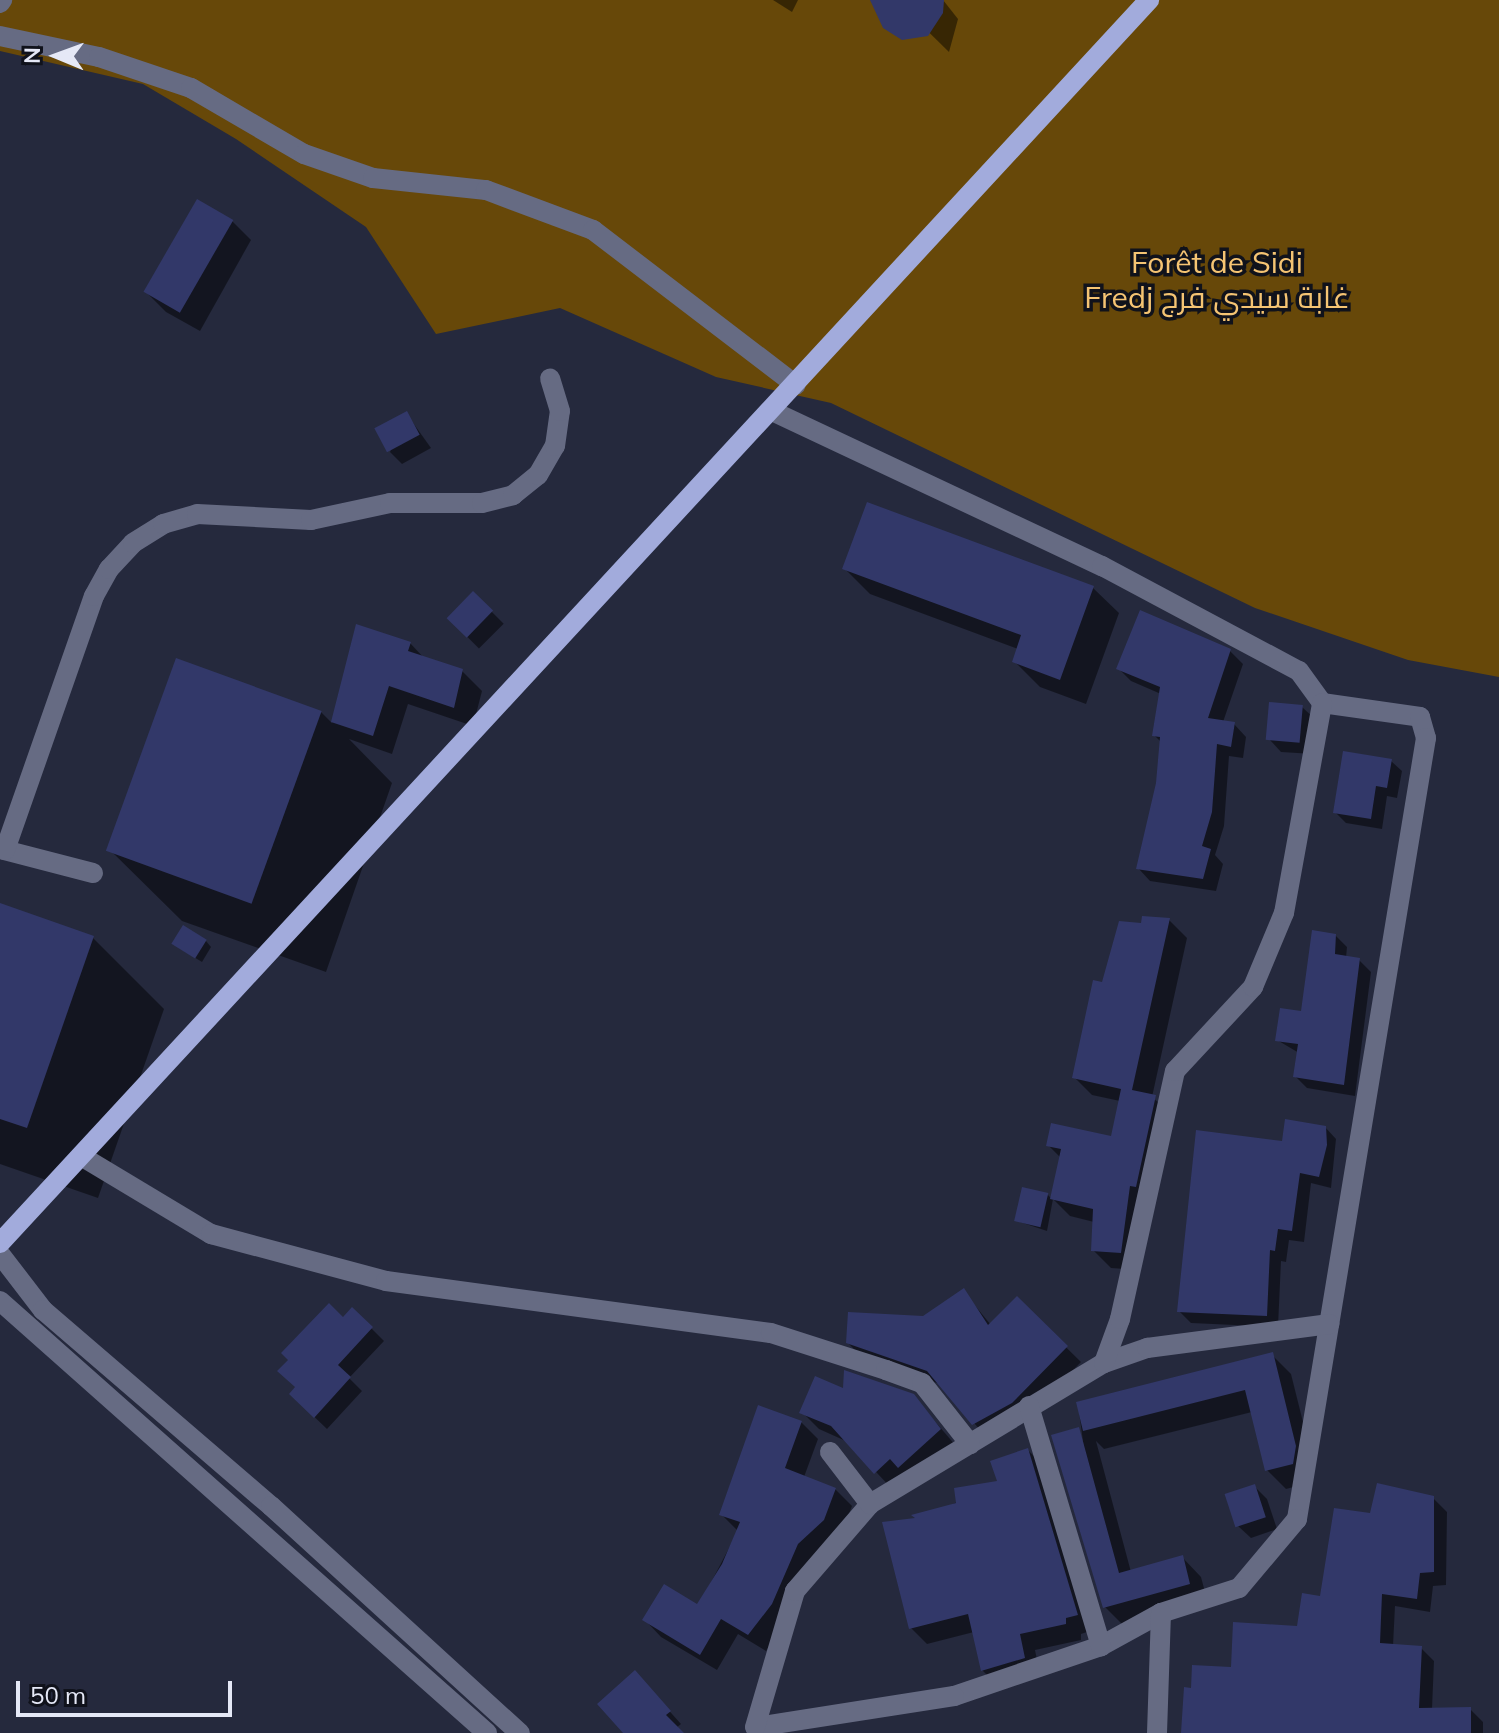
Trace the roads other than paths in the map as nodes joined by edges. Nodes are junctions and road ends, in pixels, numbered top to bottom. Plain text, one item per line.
1 (1149, 0) edge
2 (0, 36) edge
3 (550, 378) dead end
4 (796, 385) junction
5 (772, 411) junction
6 (1322, 703) junction
7 (2, 850) edge
8 (93, 873) dead end
9 (81, 1156) junction
10 (0, 1243) edge
11 (0, 1254) edge
12 (0, 1301) edge
13 (1329, 1324) junction
14 (1104, 1363) junction
15 (1029, 1406) junction
16 (970, 1444) junction
17 (830, 1452) dead end
18 (215, 1457) junction
19 (195, 1477) junction
20 (870, 1504) junction
21 (271, 1506) junction
22 (249, 1525) junction
23 (1161, 1613) junction
24 (1101, 1646) junction
25 (487, 1733) edge
26 (520, 1733) edge
27 (1157, 1733) edge

1 - 4 main road
2 - 4 street
3 - 7 street
4 - 5 main road
5 - 6 street
5 - 9 main road
6 - 13 street
6 - 14 street
7 - 8 street
9 - 10 main road
9 - 16 street
11 - 18 street
12 - 19 street
13 - 14 street
13 - 23 street
14 - 15 street
15 - 16 street
15 - 24 street
16 - 20 street
17 - 20 street
18 - 19 street
18 - 21 street
19 - 22 street
20 - 24 street
21 - 22 street
21 - 26 street
22 - 25 street
23 - 24 street
23 - 27 street

